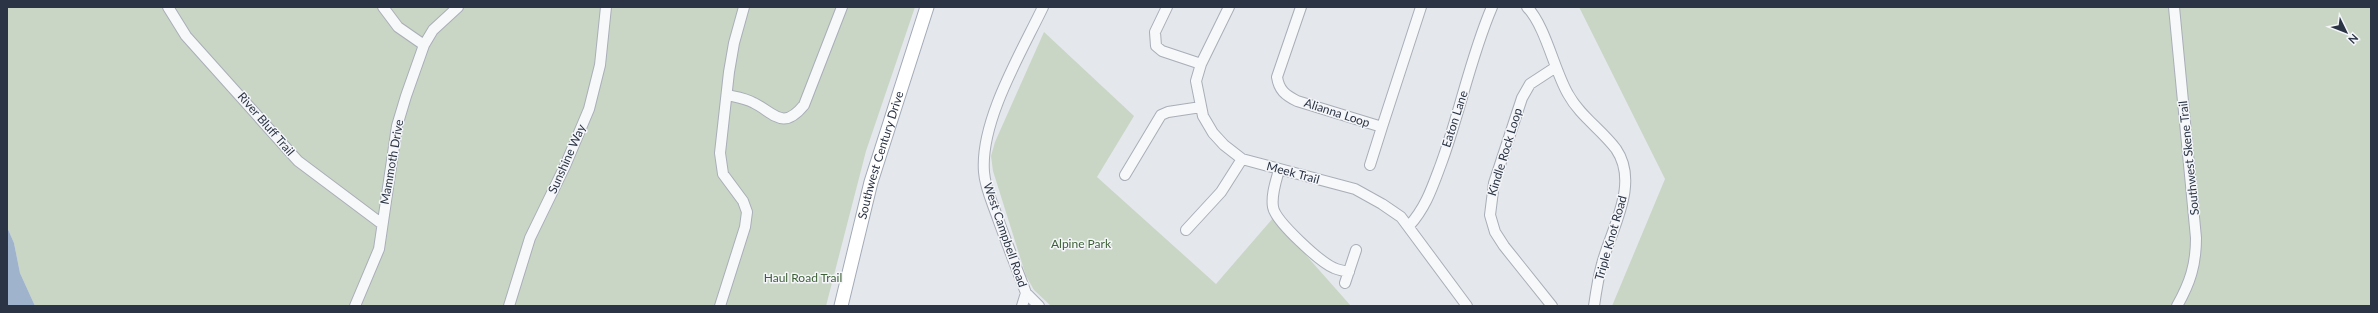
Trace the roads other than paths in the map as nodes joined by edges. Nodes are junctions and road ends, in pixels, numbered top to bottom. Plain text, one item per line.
1 (168, 7) edge
2 (383, 7) edge
3 (458, 7) edge
4 (606, 7) edge
5 (744, 7) edge
6 (842, 7) edge
7 (926, 7) edge
8 (1043, 7) edge
9 (1167, 7) edge
10 (1229, 7) edge
11 (1301, 7) edge
12 (1421, 7) edge
13 (1492, 7) edge
14 (1527, 7) edge
15 (2174, 7) edge
16 (424, 44) junction
17 (1200, 64) junction
18 (1556, 67) junction
19 (727, 95) junction
20 (1201, 107) junction
21 (1382, 128) junction
22 (1242, 159) junction
23 (1370, 165) dead end
24 (1279, 170) junction
25 (1125, 175) dead end
26 (382, 224) junction
27 (1409, 226) junction
28 (1186, 230) dead end
29 (1356, 250) dead end
30 (1349, 272) junction
31 (1345, 283) dead end
32 (1026, 293) junction
33 (355, 306) edge
34 (509, 306) edge
35 (720, 306) edge
36 (841, 306) edge
37 (1022, 306) edge
38 (1039, 306) edge
39 (1467, 306) edge
40 (1552, 306) edge
41 (1594, 306) edge
42 (2177, 306) edge

1 - 26 street, River Bluff Trail
2 - 16 street
3 - 16 street, Mammoth Drive
4 - 34 street, Sunshine Way
5 - 19 street
6 - 19 street
7 - 36 main road, Southwest Century Drive
8 - 32 street, West Campbell Road
9 - 17 street
10 - 17 street, Meek Trail
11 - 21 street, Alianna Loop
12 - 21 street, Alianna Loop
13 - 27 street, Eaton Lane
14 - 18 street, Triple Knot Road
15 - 42 street, Southwest Skene Trail
16 - 26 street, Mammoth Drive
17 - 20 street, Meek Trail
18 - 40 street, Kindle Rock Loop
18 - 41 street, Triple Knot Road
19 - 35 street
20 - 22 street, Meek Trail
20 - 25 street
21 - 23 street
22 - 24 street, Meek Trail
22 - 28 street
24 - 27 street, Meek Trail
24 - 30 street
26 - 33 street, Mammoth Drive
27 - 39 street, Meek Trail
29 - 30 street
30 - 31 street
32 - 37 street, West Campbell Road
32 - 38 street

